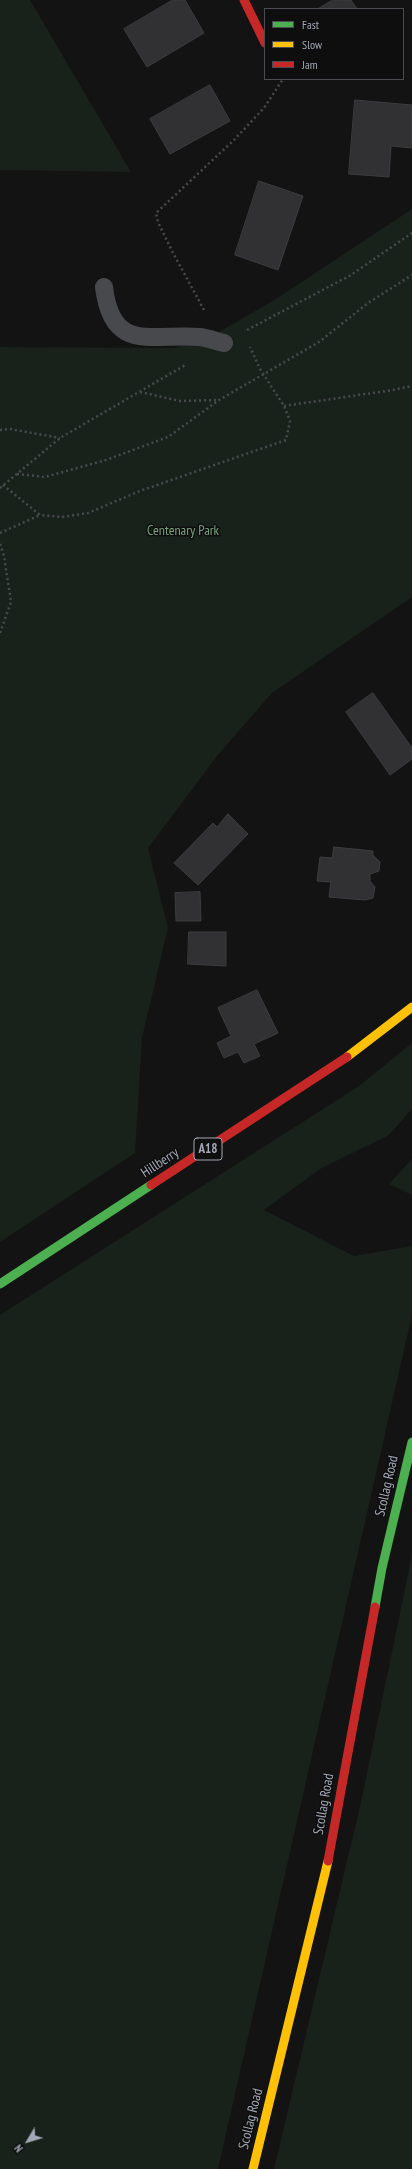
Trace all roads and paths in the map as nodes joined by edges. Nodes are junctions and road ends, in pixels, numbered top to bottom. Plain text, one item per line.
1 (244, 0) edge
2 (264, 41) edge
3 (282, 80) edge
4 (412, 275) edge
5 (104, 287) dead end
6 (200, 304) dead end
7 (224, 343) dead end
8 (248, 344) dead end
9 (264, 374) junction
10 (412, 386) edge
11 (139, 392) dead end
12 (219, 400) junction
13 (284, 406) junction
14 (0, 430) edge
15 (60, 438) dead end
16 (17, 474) dead end
17 (3, 485) dead end
18 (40, 515) junction
19 (0, 533) edge
20 (0, 544) edge
21 (0, 633) edge
22 (412, 1007) edge
23 (0, 1284) edge
24 (412, 1442) edge
25 (253, 2169) edge

1 - 2 main road
3 - 6 path
4 - 9 path
5 - 7 lane
8 - 9 path
9 - 12 path
9 - 13 path
10 - 13 path
11 - 12 path
12 - 16 path
13 - 18 path
14 - 15 path
17 - 18 path
18 - 19 path
20 - 21 path
22 - 23 main road, Hillberry / A18
24 - 25 main road, Scollag Road

